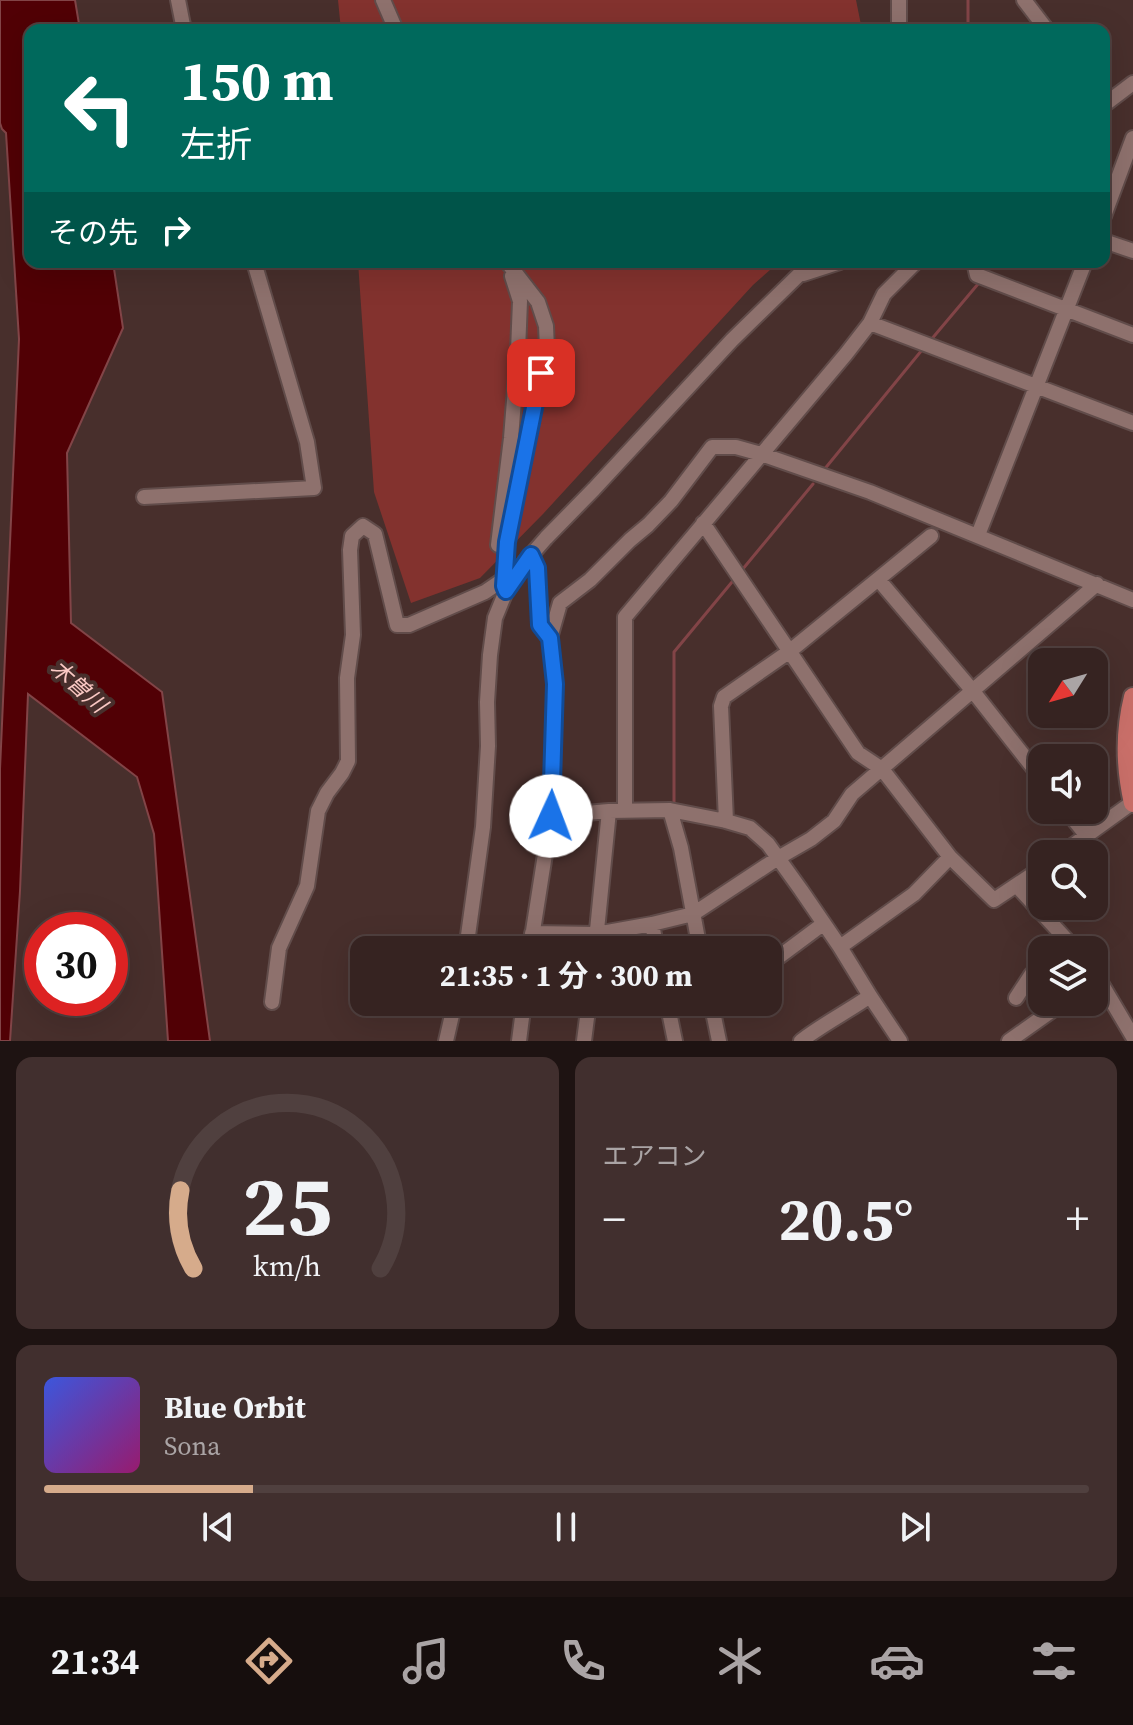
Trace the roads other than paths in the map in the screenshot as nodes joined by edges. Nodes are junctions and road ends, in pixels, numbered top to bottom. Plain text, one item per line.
1 (178, 0) edge
2 (383, 0) edge
3 (899, 0) edge
4 (1024, 0) edge
5 (183, 24) edge
6 (393, 24) edge
7 (899, 24) edge
8 (1042, 24) edge
9 (1133, 83) edge
10 (1110, 100) edge
11 (1133, 138) edge
12 (1110, 200) edge
13 (1110, 243) edge
14 (1133, 251) edge
15 (256, 268) edge
16 (509, 268) edge
17 (511, 268) edge
18 (806, 268) edge
19 (822, 268) edge
20 (910, 268) edge
21 (975, 268) edge
22 (1083, 268) edge
23 (798, 276) junction
24 (1066, 310) junction
25 (870, 323) junction
26 (1133, 335) edge
27 (1036, 387) junction
28 (1133, 423) edge
29 (761, 454) junction
30 (144, 497) dead end
31 (703, 523) junction
32 (978, 535) junction
33 (931, 536) dead end
34 (531, 555) junction
35 (878, 579) junction
36 (1097, 584) junction
37 (502, 585) junction
38 (1133, 600) edge
39 (550, 638) junction
40 (790, 651) junction
41 (972, 690) junction
42 (1133, 697) edge
43 (1028, 761) edge
44 (882, 769) junction
45 (1133, 802) edge
46 (625, 810) junction
47 (670, 810) junction
48 (609, 811) junction
49 (551, 816) junction
50 (726, 821) junction
51 (1077, 824) edge
52 (1086, 835) junction
53 (1079, 840) edge
54 (950, 857) junction
55 (778, 858) junction
56 (1028, 878) edge
57 (1017, 886) junction
58 (693, 914) junction
59 (652, 924) junction
60 (823, 924) junction
61 (532, 933) junction
62 (596, 934) junction
63 (468, 936) edge
64 (532, 936) edge
65 (654, 936) edge
66 (697, 936) edge
67 (1061, 936) edge
68 (840, 947) junction
69 (782, 955) edge
70 (1028, 980) edge
71 (870, 996) junction
72 (1108, 996) edge
73 (1016, 998) dead end
74 (272, 1002) dead end
75 (452, 1016) edge
76 (522, 1016) edge
77 (587, 1016) edge
78 (670, 1016) edge
79 (715, 1016) edge
80 (1044, 1016) edge
81 (1133, 1037) edge
82 (446, 1041) edge
83 (519, 1041) edge
84 (584, 1041) edge
85 (675, 1041) edge
86 (719, 1041) edge
87 (801, 1041) edge
88 (900, 1041) edge
89 (1009, 1041) edge

1 - 5 street
2 - 6 street
3 - 7 street
4 - 8 street
9 - 10 street
11 - 12 street
13 - 14 street
15 - 30 street
16 - 37 street
17 - 37 street
18 - 23 street
19 - 23 street
20 - 25 street
21 - 24 street
22 - 24 street
23 - 34 street
24 - 26 street
24 - 27 street
25 - 27 street
25 - 29 street
27 - 28 street
27 - 32 street
29 - 31 street
29 - 32 street
29 - 39 street
31 - 40 street
31 - 46 street
32 - 36 street
33 - 35 street
34 - 37 street
34 - 39 street
35 - 40 street
35 - 41 street
36 - 38 street
36 - 41 street
37 - 63 street
37 - 74 street
39 - 49 street
40 - 44 street
40 - 50 street
41 - 43 street
41 - 44 street
42 - 45 main road
44 - 54 street
44 - 55 street
45 - 52 street
46 - 47 street
46 - 48 street
47 - 50 street
47 - 58 street
48 - 49 street
48 - 62 street
49 - 61 street
50 - 55 street
51 - 52 street
52 - 53 street
54 - 57 street
54 - 68 street
55 - 58 street
55 - 60 street
56 - 57 street
57 - 67 street
58 - 59 street
58 - 66 street
59 - 62 street
59 - 65 street
60 - 68 street
60 - 69 street
61 - 62 street
61 - 64 street
68 - 71 street
70 - 73 street
71 - 87 street
71 - 88 street
72 - 81 street
75 - 82 street
76 - 83 street
77 - 84 street
78 - 85 street
79 - 86 street
80 - 89 street

